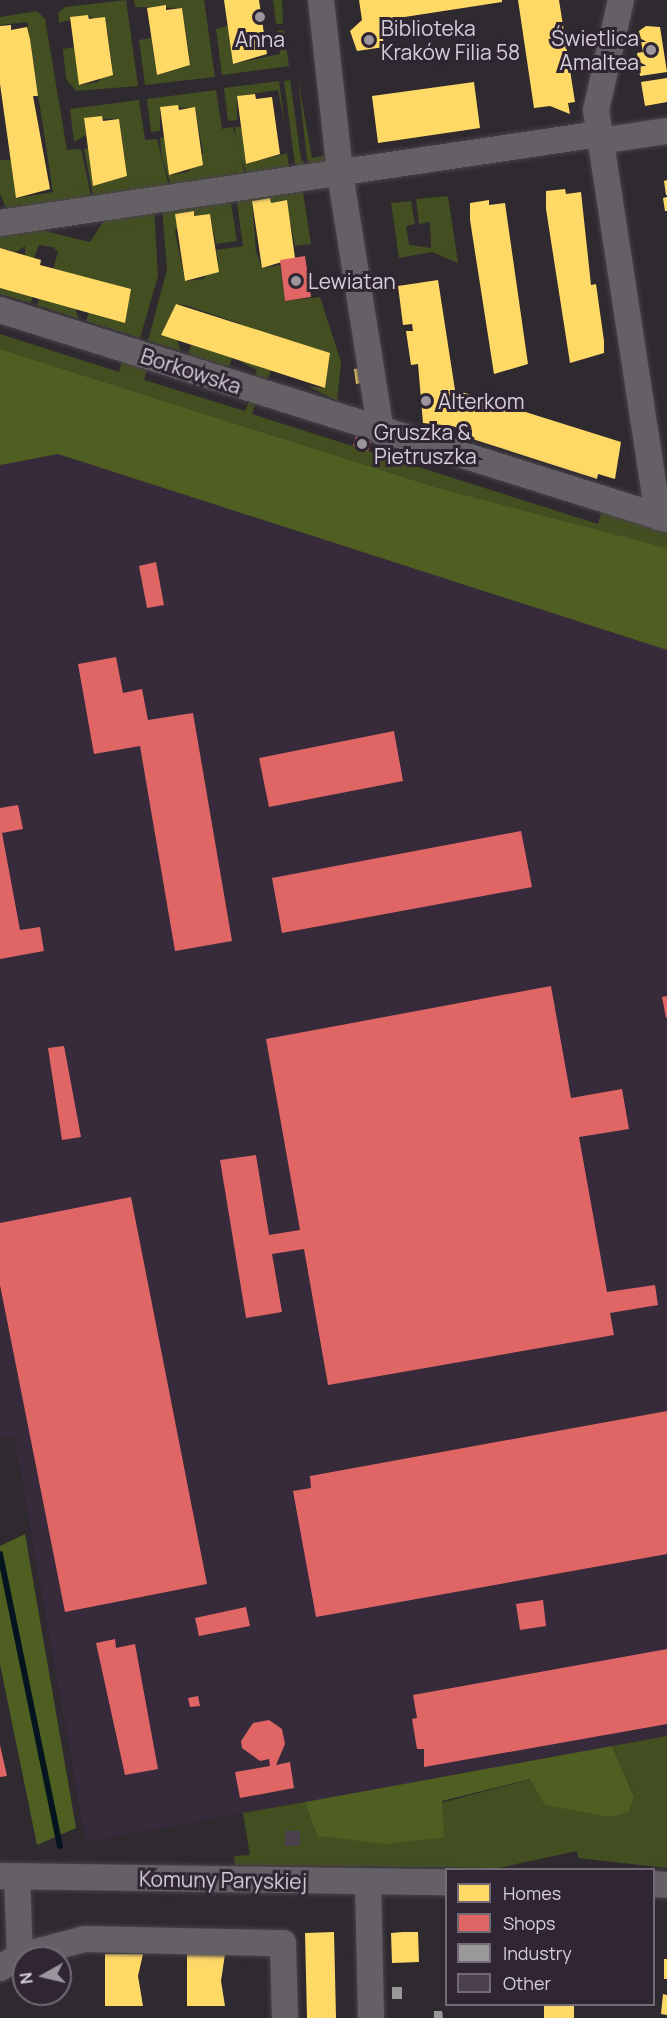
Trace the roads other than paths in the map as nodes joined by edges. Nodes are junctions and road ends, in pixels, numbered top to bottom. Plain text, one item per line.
1 (321, 0) edge
2 (621, 0) edge
3 (667, 131) edge
4 (600, 138) junction
5 (340, 173) junction
6 (0, 223) edge
7 (0, 310) edge
8 (381, 432) junction
9 (663, 518) edge
10 (8, 1876) edge
11 (368, 1882) junction
12 (445, 1882) edge
13 (249, 1939) junction
14 (10, 1962) edge
15 (267, 1998) dead end
16 (285, 2018) edge
17 (370, 2018) edge

1 - 5 street
2 - 4 street, Borkowska
3 - 4 street
4 - 5 street
4 - 9 street, Borkowska
5 - 6 street
5 - 8 street
7 - 8 street, Borkowska
8 - 9 street, Borkowska
10 - 11 street, Komuny Paryskiej
10 - 14 street
11 - 12 street, Komuny Paryskiej
11 - 17 street
13 - 14 street
13 - 15 street
13 - 16 street

